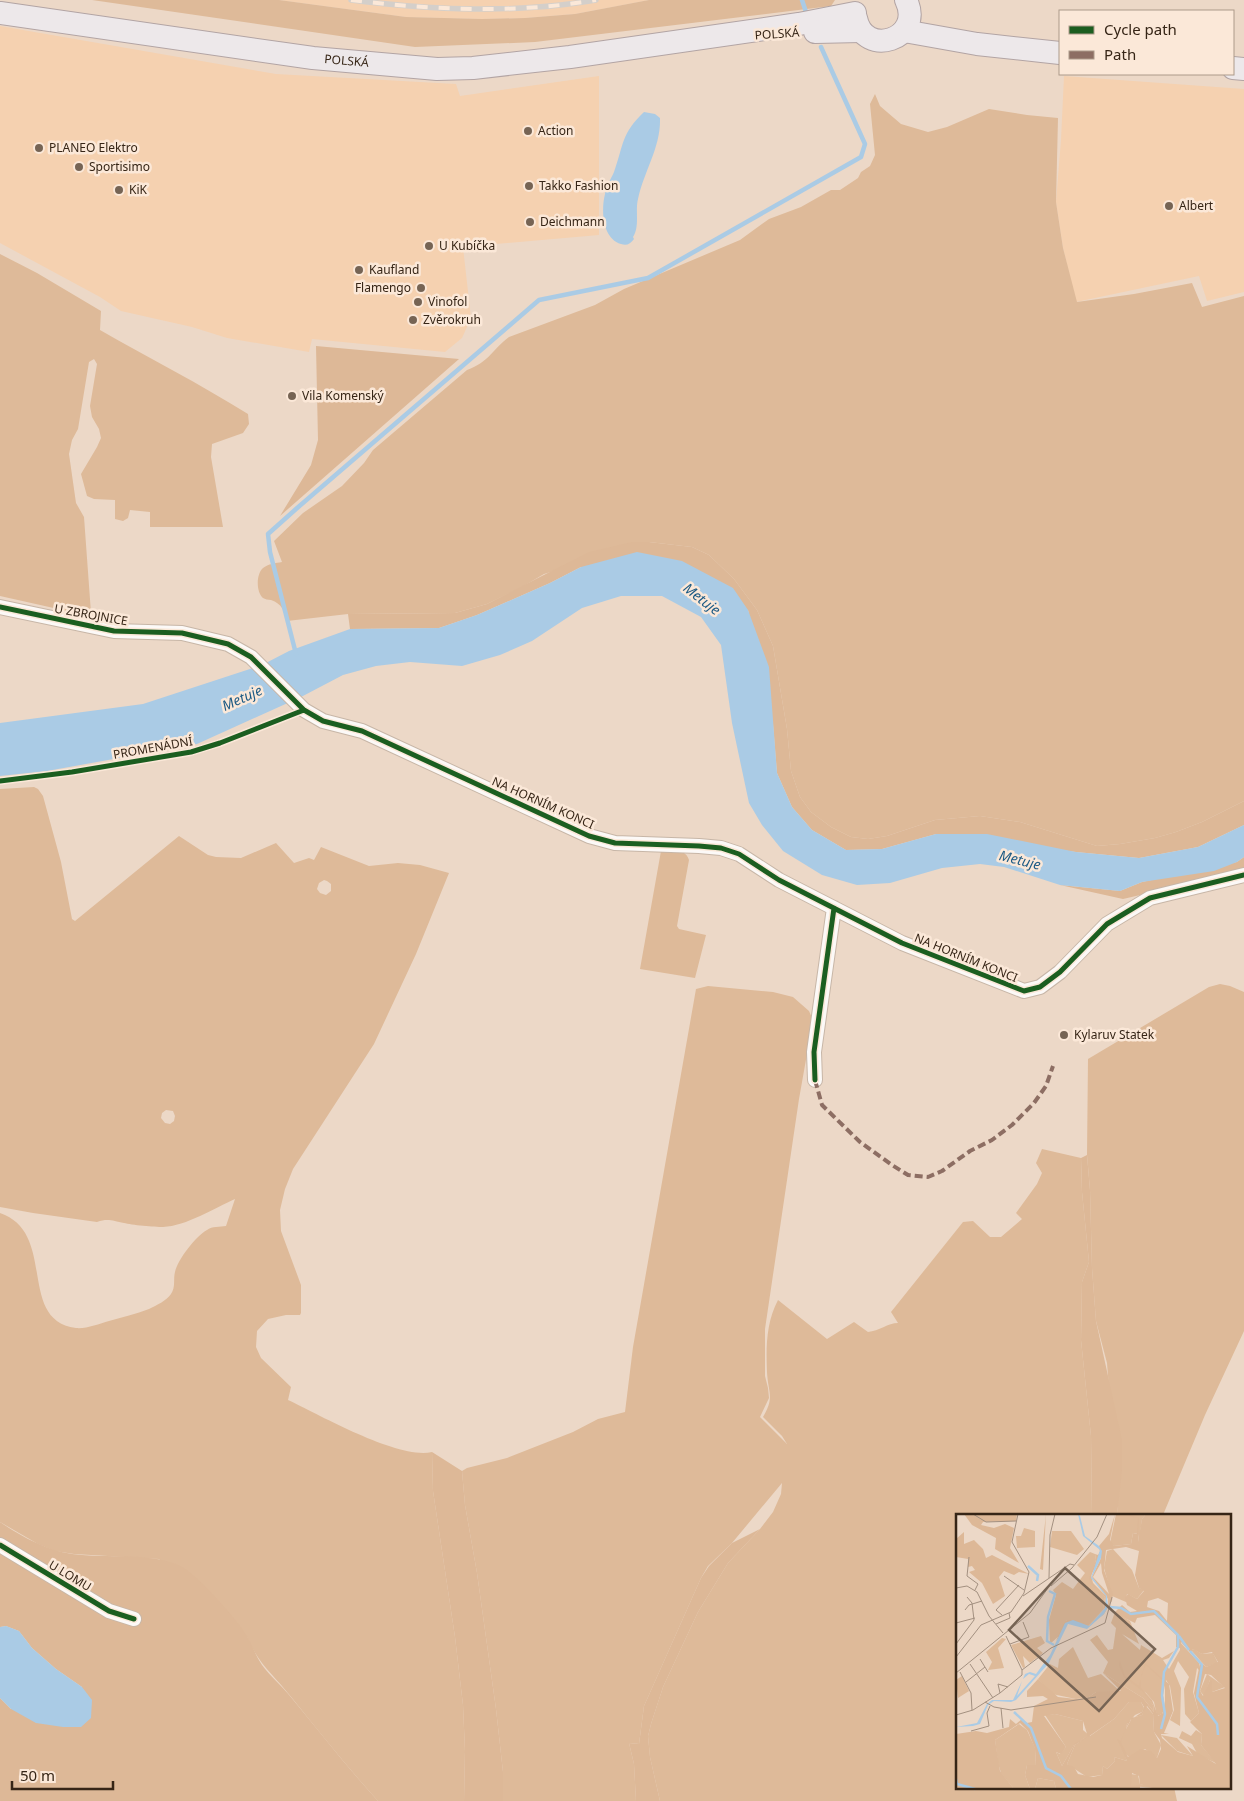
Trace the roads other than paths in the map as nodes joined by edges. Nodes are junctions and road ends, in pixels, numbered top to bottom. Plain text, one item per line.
1 (0, 13) edge
2 (859, 15) edge
3 (906, 16) edge
4 (1059, 52) edge
5 (0, 607) edge
6 (304, 710) joint
7 (1244, 875) edge
8 (834, 908) junction
9 (815, 1080) dead end
10 (0, 1545) edge
11 (134, 1619) dead end

1 - 2 main road, POLSKÁ
2 - 3 main road
3 - 4 main road
5 - 6 street, U ZBROJNICE
6 - 8 street, NA HORNÍM KONCI
7 - 8 street, NA HORNÍM KONCI
8 - 9 street
10 - 11 street, U LOMU

